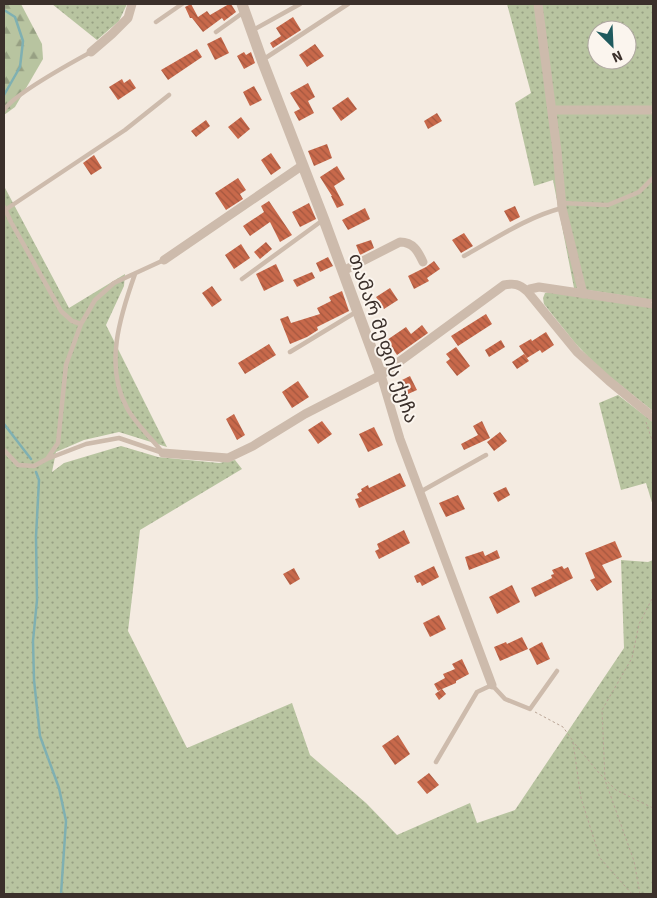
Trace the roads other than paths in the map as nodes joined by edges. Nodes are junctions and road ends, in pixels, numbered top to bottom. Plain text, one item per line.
1 (132, 4) edge
2 (182, 4) edge
3 (300, 4) edge
4 (348, 4) edge
5 (538, 4) edge
6 (244, 8) edge
7 (156, 22) dead end
8 (252, 31) junction
9 (216, 32) dead end
10 (91, 52) joint
11 (262, 60) junction
12 (169, 95) dead end
13 (4, 110) edge
14 (552, 110) junction
15 (653, 110) edge
16 (302, 164) junction
17 (653, 178) edge
18 (562, 206) junction
19 (4, 208) edge
20 (324, 220) junction
21 (464, 256) dead end
22 (164, 260) joint
23 (423, 262) dead end
24 (343, 271) junction
25 (136, 274) junction
26 (242, 279) dead end
27 (527, 291) junction
28 (584, 294) junction
29 (653, 304) edge
30 (358, 312) junction
31 (81, 324) junction
32 (290, 352) dead end
33 (381, 375) junction
34 (653, 417) edge
35 (4, 450) edge
36 (163, 452) junction
37 (486, 455) dead end
38 (48, 459) junction
39 (420, 492) junction
40 (557, 671) dead end
41 (492, 685) junction
42 (436, 762) dead end

1 - 10 street
2 - 7 lane
3 - 8 lane
4 - 11 lane
5 - 14 street
6 - 8 street, თამარ მეფის ქუჩა
6 - 9 lane
8 - 11 street, თამარ მეფის ქუჩა
10 - 13 lane
11 - 16 street, თამარ მეფის ქუჩა
12 - 19 lane
14 - 15 street
14 - 18 street
16 - 20 street, თამარ მეფის ქუჩა
16 - 22 street
17 - 18 lane
18 - 21 lane
18 - 28 street
19 - 31 lane
20 - 24 street, თამარ მეფის ქუჩა
20 - 26 lane
22 - 25 lane
23 - 24 street
24 - 30 street, თამარ მეფის ქუჩა
25 - 31 lane
25 - 36 lane
27 - 28 street
27 - 33 street
27 - 34 street
28 - 29 street
30 - 32 lane
30 - 33 street, თამარ მეფის ქუჩა
31 - 38 lane
33 - 36 street
33 - 39 street, თამარ მეფის ქუჩა
35 - 38 lane
36 - 38 lane
37 - 39 lane
39 - 41 street, თამარ მეფის ქუჩა
40 - 41 lane
41 - 42 lane

